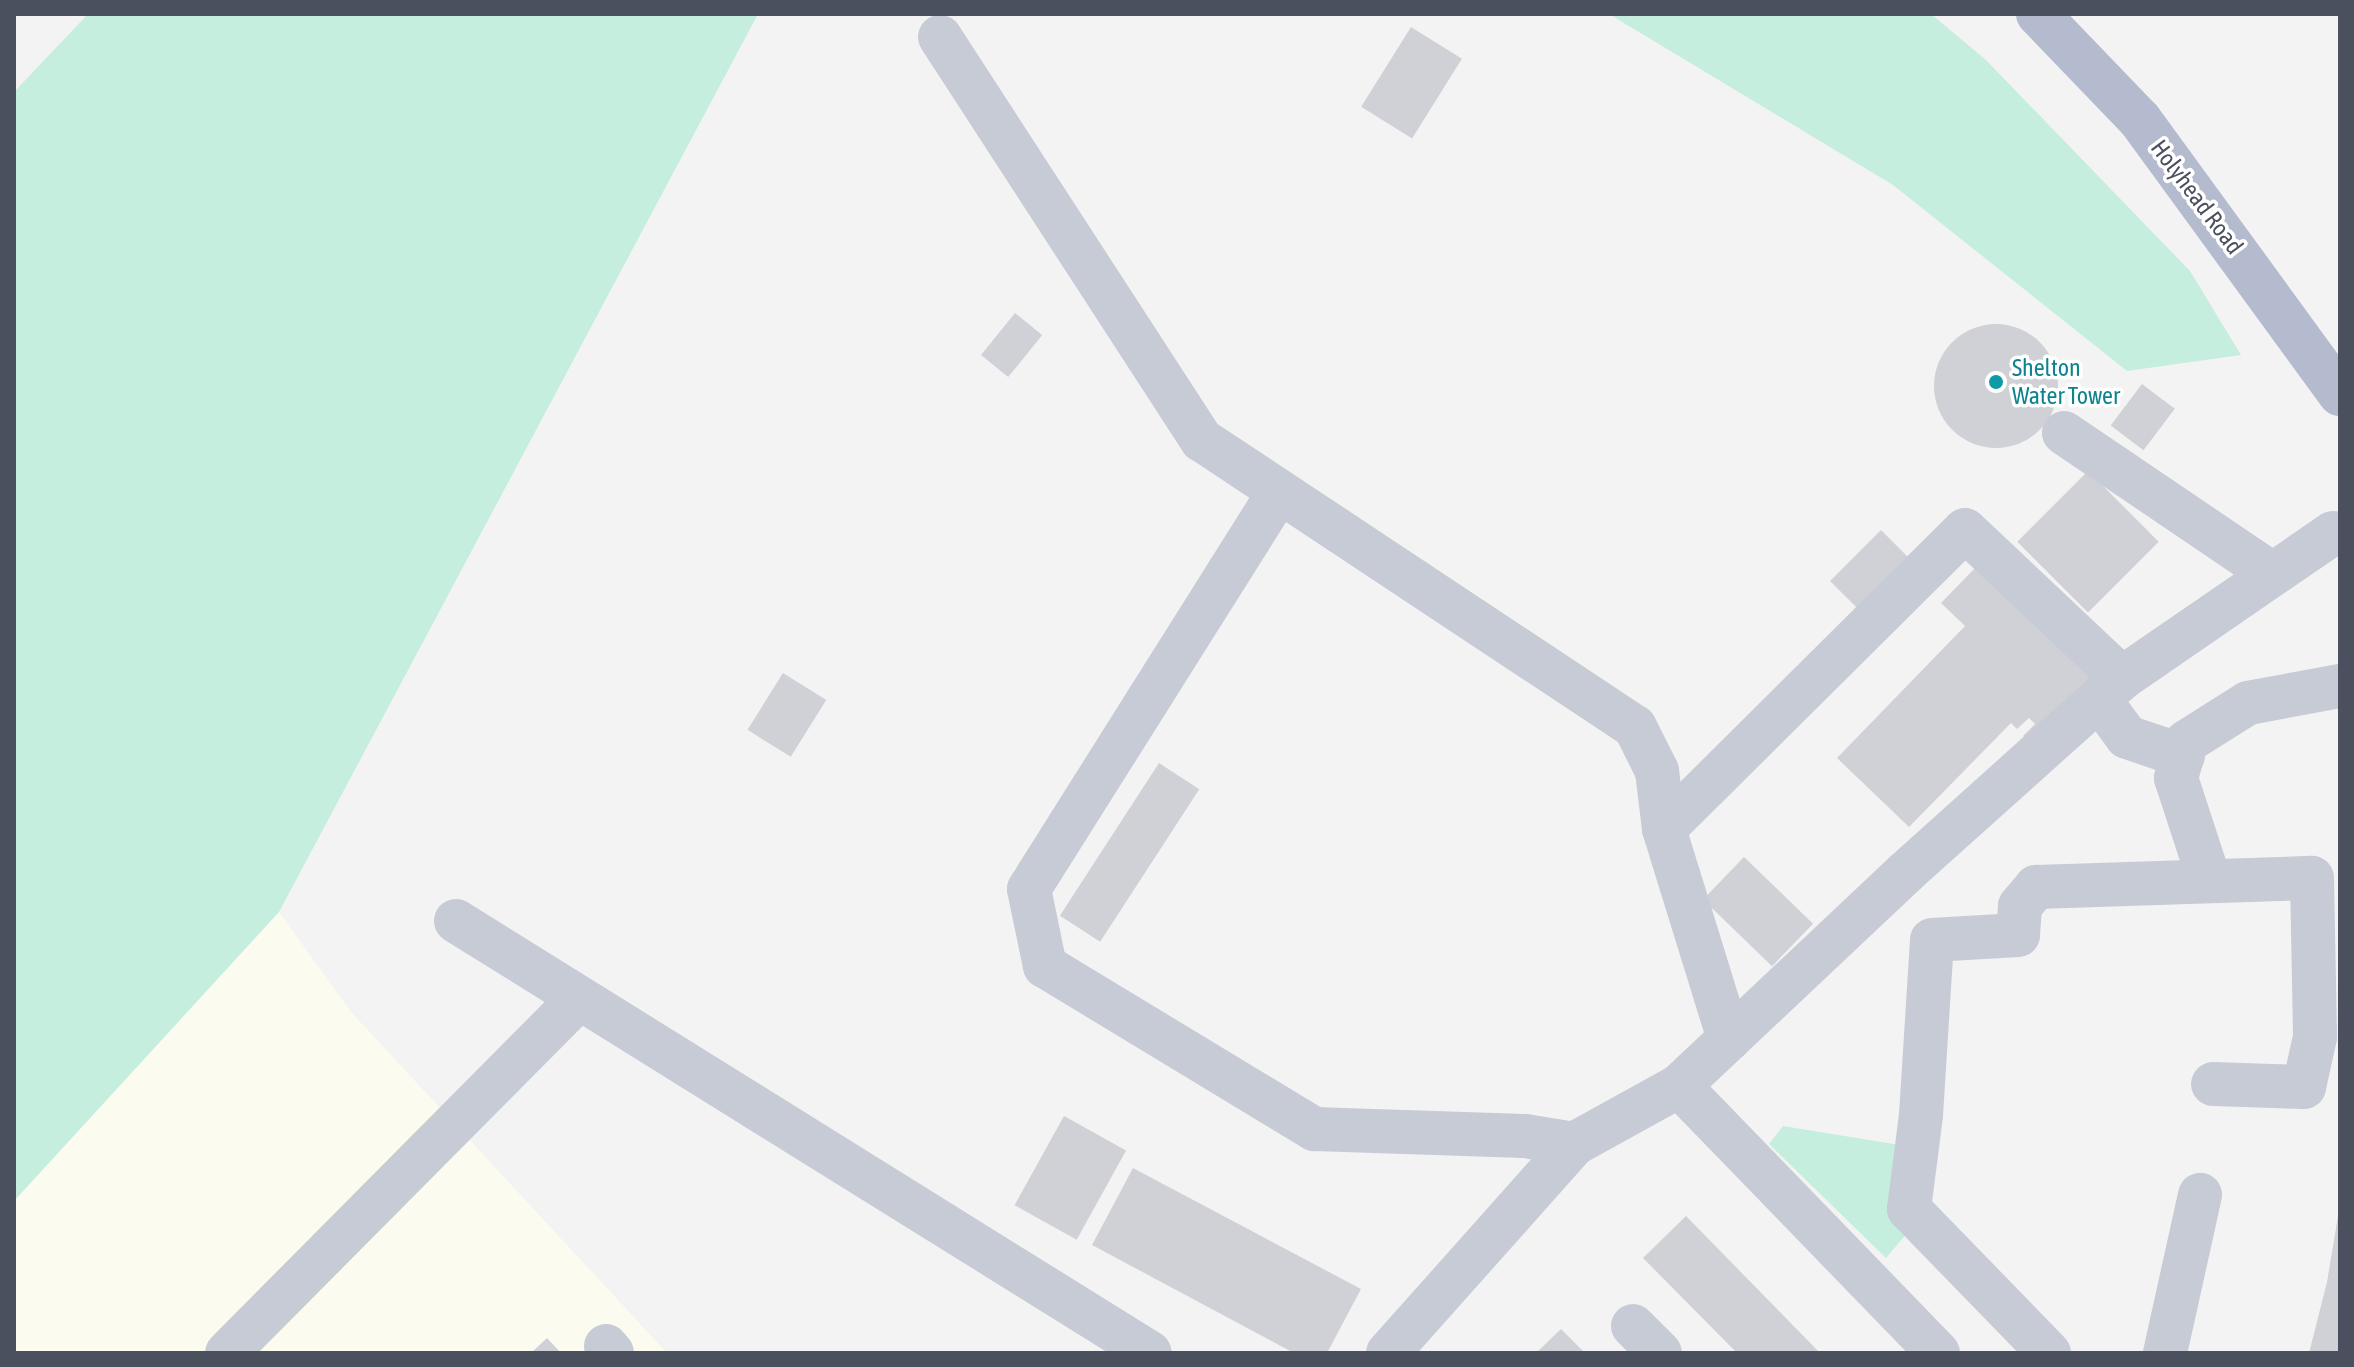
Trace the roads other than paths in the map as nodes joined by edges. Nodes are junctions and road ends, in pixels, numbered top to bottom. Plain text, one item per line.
1 (2038, 14) edge
2 (940, 37) dead end
3 (2340, 394) edge
4 (2064, 433) dead end
5 (1279, 492) junction
6 (2333, 533) dead end
7 (2272, 574) junction
8 (2340, 686) edge
9 (2111, 689) junction
10 (2183, 756) junction
11 (1664, 829) junction
12 (2209, 879) junction
13 (456, 921) dead end
14 (577, 1000) junction
15 (1729, 1039) junction
16 (2213, 1084) dead end
17 (1679, 1086) junction
18 (1574, 1144) junction
19 (2200, 1195) dead end
20 (1928, 1350) edge
21 (227, 1353) edge
22 (1150, 1353) edge
23 (1388, 1353) edge
24 (2049, 1353) edge
25 (2165, 1353) edge

1 - 3 main road, Holyhead Road
2 - 5 lane
4 - 7 lane
5 - 11 lane
5 - 18 lane
6 - 7 lane
7 - 9 lane
8 - 10 lane
9 - 10 lane
9 - 11 lane
9 - 15 lane
10 - 12 lane
11 - 15 lane
12 - 16 lane
12 - 24 lane
13 - 14 lane
14 - 21 lane
14 - 22 lane
15 - 17 lane
17 - 18 lane
17 - 20 lane
18 - 23 lane
19 - 25 lane

